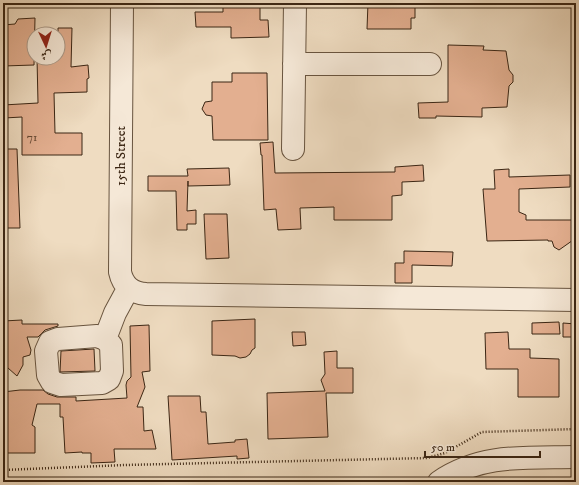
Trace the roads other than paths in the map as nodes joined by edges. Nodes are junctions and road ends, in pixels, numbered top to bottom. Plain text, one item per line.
1 (122, 3) edge
2 (295, 3) edge
3 (294, 64) junction
4 (430, 64) dead end
5 (293, 149) dead end
6 (137, 291) junction
7 (576, 300) edge
8 (105, 339) dead end
9 (576, 457) edge
10 (439, 482) edge

1 - 6 street, 15th Street
2 - 3 street
3 - 4 street
3 - 5 street
6 - 7 street
6 - 8 street
9 - 10 street

